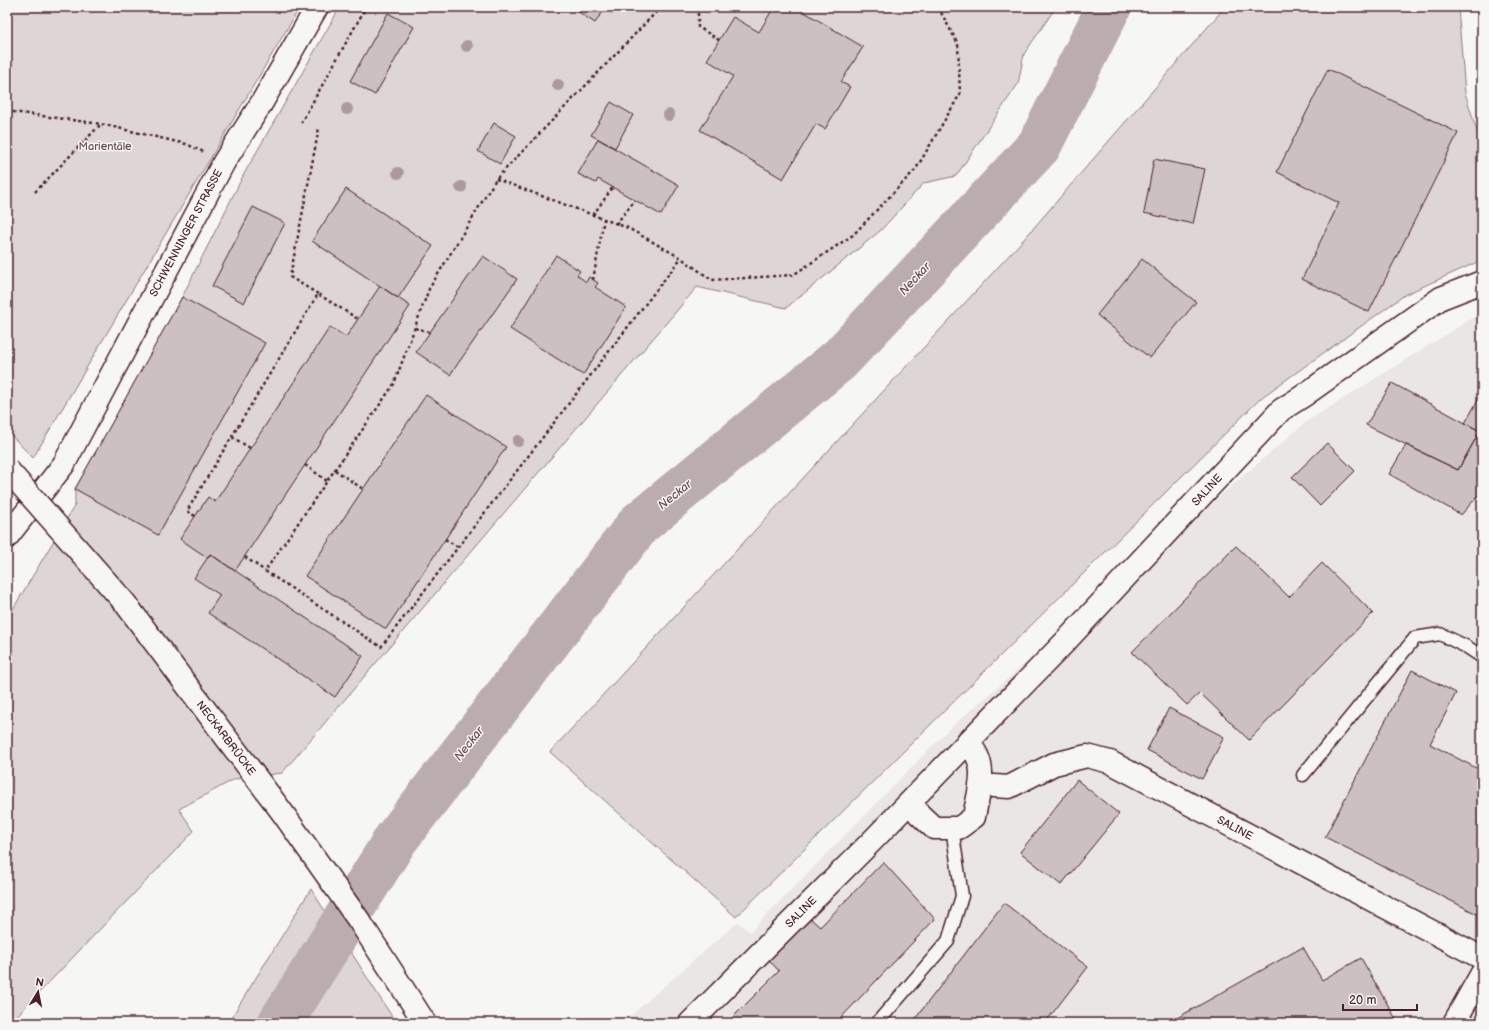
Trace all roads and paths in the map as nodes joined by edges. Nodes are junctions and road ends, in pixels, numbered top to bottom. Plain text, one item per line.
1 (317, 7) edge
2 (366, 7) edge
3 (661, 7) edge
4 (698, 7) edge
5 (938, 7) edge
6 (719, 40) dead end
7 (7, 114) edge
8 (301, 123) dead end
9 (101, 124) junction
10 (319, 128) dead end
11 (224, 162) junction
12 (496, 179) junction
13 (613, 187) dead end
14 (35, 192) dead end
15 (635, 200) dead end
16 (593, 215) junction
17 (604, 219) junction
18 (616, 224) junction
19 (680, 258) junction
20 (593, 280) dead end
21 (1482, 282) edge
22 (318, 294) junction
23 (358, 319) dead end
24 (415, 328) junction
25 (430, 332) dead end
26 (232, 437) junction
27 (250, 448) dead end
28 (305, 465) dead end
29 (7, 469) edge
30 (335, 470) junction
31 (327, 481) junction
32 (363, 489) dead end
33 (195, 516) dead end
34 (7, 536) edge
35 (445, 539) dead end
36 (458, 547) junction
37 (244, 557) dead end
38 (265, 571) junction
39 (1482, 657) edge
40 (968, 742) junction
41 (1303, 775) dead end
42 (980, 785) junction
43 (911, 800) junction
44 (952, 828) junction
45 (1482, 958) edge
46 (1482, 973) edge
47 (425, 1023) edge
48 (690, 1023) edge
49 (877, 1023) edge
50 (1454, 1023) edge

1 - 11 street, SCHWENNINGER STRASSE
2 - 8 path
3 - 12 path
4 - 6 path
5 - 19 path
7 - 9 path
9 - 11 path
9 - 14 path
10 - 22 path
11 - 34 street, SCHWENNINGER STRASSE
12 - 16 path
12 - 24 path
13 - 16 path
15 - 18 path
16 - 17 path
17 - 18 path
17 - 20 path
18 - 19 path
19 - 36 path
21 - 40 street, SALINE
22 - 23 path
22 - 26 path
24 - 25 path
24 - 30 path
26 - 27 path
26 - 33 path
28 - 31 path
29 - 47 street, NECKARBRÜCKE, bridge
30 - 31 path
30 - 32 path
31 - 38 path
35 - 36 path
36 - 38 path
37 - 38 path
39 - 41 lane
40 - 42 street
40 - 43 street, SALINE
42 - 44 street
42 - 45 street, SALINE
43 - 44 street
43 - 48 street, SALINE
44 - 49 lane
46 - 50 street

